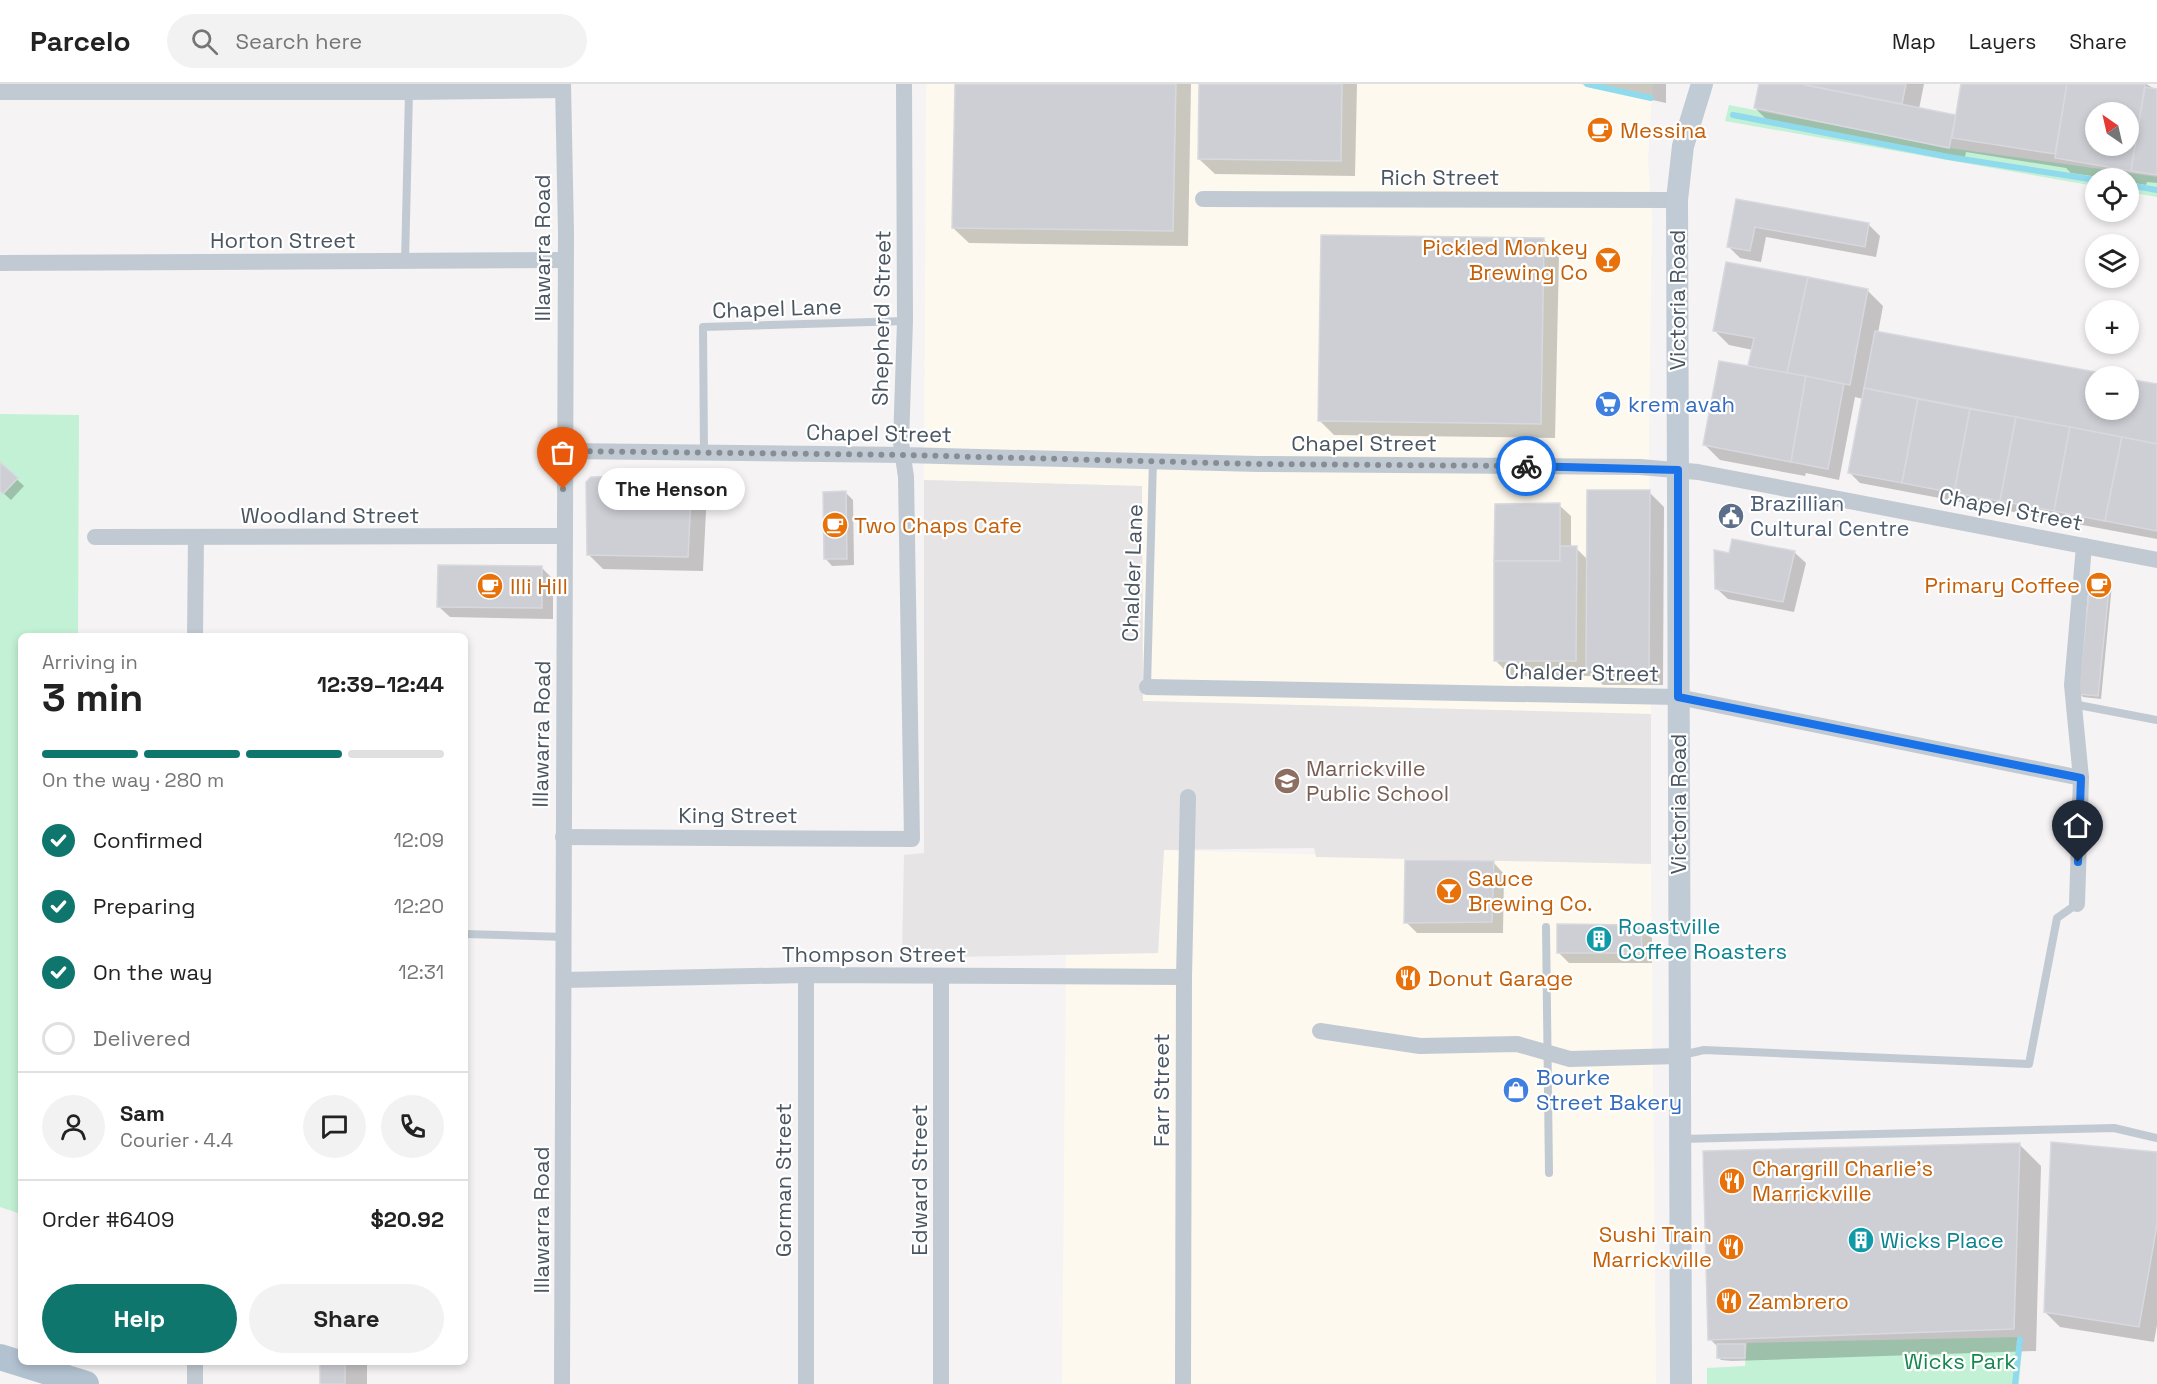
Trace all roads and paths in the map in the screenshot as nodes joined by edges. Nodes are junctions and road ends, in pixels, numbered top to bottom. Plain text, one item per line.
1 (904, 84) edge
2 (1702, 84) edge
3 (563, 87) edge
4 (0, 92) edge
5 (409, 92) junction
6 (1203, 199) dead end
7 (1677, 200) junction
8 (565, 260) junction
9 (0, 263) edge
10 (405, 263) junction
11 (905, 321) junction
12 (563, 451) junction
13 (704, 453) junction
14 (903, 455) junction
15 (1154, 460) junction
16 (1678, 470) junction
17 (565, 536) junction
18 (95, 537) dead end
19 (195, 537) junction
20 (2084, 546) junction
21 (2157, 560) edge
22 (195, 633) edge
23 (1147, 687) joint
24 (1678, 697) junction
25 (2073, 704) junction
26 (2157, 720) edge
27 (2081, 778) junction
28 (1188, 797) dead end
29 (563, 837) junction
30 (912, 839) joint
31 (2077, 904) joint
32 (1546, 927) dead end
33 (468, 934) edge
34 (564, 937) junction
35 (806, 975) junction
36 (941, 976) junction
37 (1184, 977) junction
38 (564, 980) junction
39 (1320, 1031) dead end
40 (1549, 1052) junction
41 (1678, 1056) junction
42 (2157, 1138) edge
43 (1679, 1139) junction
44 (1549, 1173) dead end
45 (0, 1357) edge
46 (195, 1365) edge
47 (36, 1376) edge
48 (86, 1384) edge
49 (195, 1384) edge
50 (562, 1384) edge
51 (806, 1384) edge
52 (941, 1384) edge
53 (1183, 1384) edge
54 (1681, 1384) edge

1 - 11 street, Shepherd Street
2 - 7 main road, Victoria Road
3 - 5 street
3 - 8 street, Illawarra Road
4 - 5 street
5 - 10 lane
6 - 7 street, Rich Street
7 - 16 main road, Victoria Road
8 - 10 street, Horton Street
8 - 12 street, Illawarra Road
9 - 10 street, Horton Street
11 - 13 lane, Chapel Lane
11 - 14 street, Shepherd Street
12 - 13 street, Chapel Street
12 - 17 street, Illawarra Road
13 - 14 street, Chapel Street
14 - 15 street, Chapel Street
14 - 30 street, Shepherd Street
15 - 16 street, Chapel Street
15 - 23 lane, Chalder Lane
16 - 20 street, Chapel Street
16 - 24 main road, Victoria Road
17 - 19 street, Woodland Street
17 - 29 street, Illawarra Road
18 - 19 street, Woodland Street
19 - 22 street
20 - 21 street, Chapel Street
20 - 25 street
23 - 24 street, Chalder Street
24 - 27 street, Chalder Street
24 - 41 main road, Victoria Road
25 - 26 lane
25 - 27 street
27 - 31 street
28 - 37 street, Farr Street
29 - 30 street, King Street
29 - 34 street, Illawarra Road
31 - 41 lane
32 - 40 lane
33 - 34 lane
34 - 38 street, Illawarra Road
35 - 36 street, Thompson Street
35 - 38 street, Thompson Street
35 - 51 street, Gorman Street
36 - 37 street, Thompson Street
36 - 52 street, Edward Street
37 - 53 street, Farr Street
38 - 50 street, Illawarra Road
39 - 40 street
40 - 41 street
40 - 44 lane
41 - 43 main road, Victoria Road
42 - 43 lane
43 - 54 main road, Victoria Road
45 - 47 main road
46 - 49 street
47 - 48 main road

